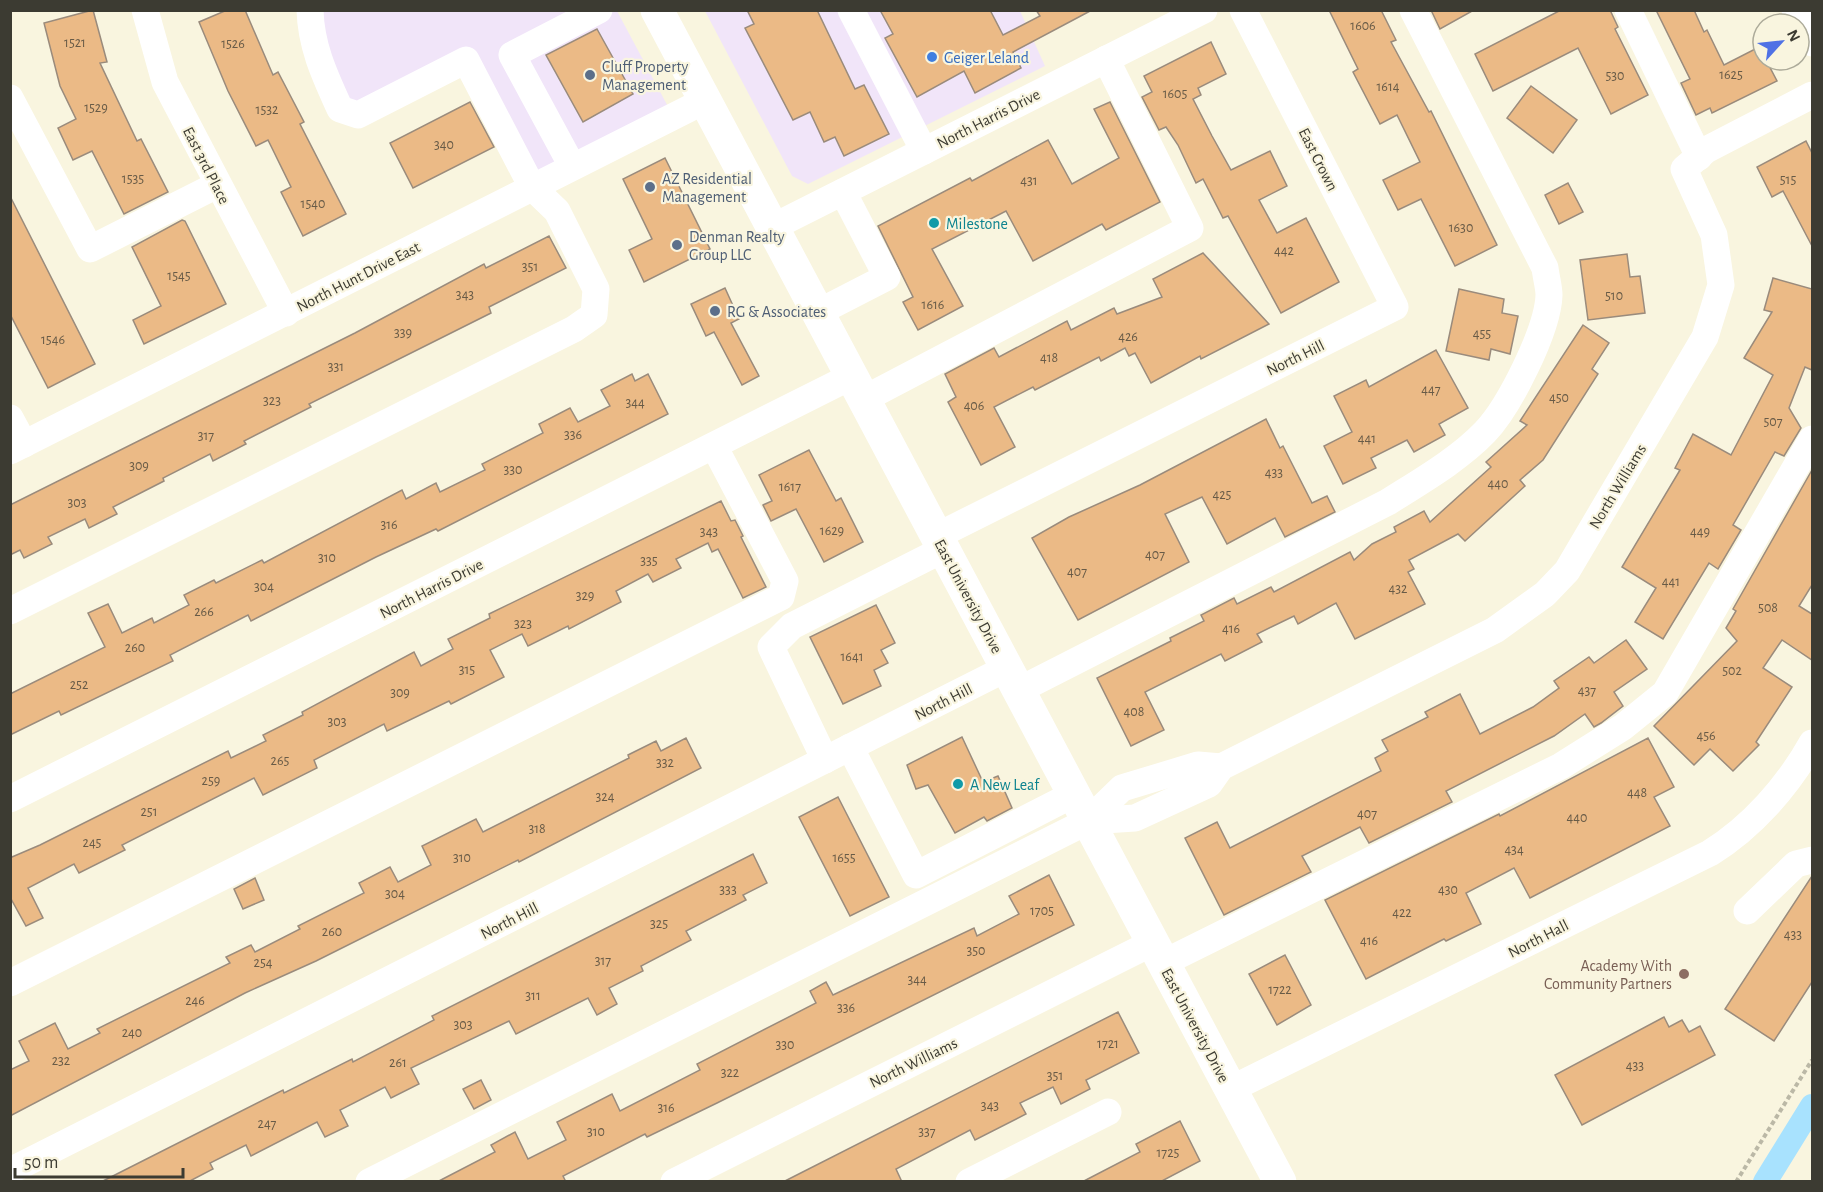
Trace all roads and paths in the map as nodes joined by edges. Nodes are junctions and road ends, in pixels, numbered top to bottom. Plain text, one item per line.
1 (145, 10) edge
2 (310, 10) edge
3 (599, 10) edge
4 (657, 10) edge
5 (851, 10) edge
6 (1204, 10) edge
7 (1243, 10) edge
8 (1413, 10) edge
9 (1628, 10) edge
10 (1796, 10) edge
11 (1812, 43) edge
12 (1106, 59) junction
13 (1812, 95) edge
14 (10, 99) edge
15 (706, 100) junction
16 (924, 151) junction
17 (1699, 156) junction
18 (572, 166) junction
19 (216, 185) junction
20 (532, 187) junction
21 (843, 192) junction
22 (773, 227) junction
23 (1395, 308) joint
24 (819, 312) junction
25 (286, 313) junction
26 (858, 388) junction
27 (10, 418) edge
28 (1812, 440) edge
29 (714, 446) junction
30 (17, 447) edge
31 (940, 542) junction
32 (10, 611) edge
33 (1013, 679) junction
34 (1812, 743) edge
35 (850, 747) junction
36 (825, 760) junction
37 (10, 799) edge
38 (1081, 808) junction
39 (1812, 860) edge
40 (1747, 911) dead end
41 (1158, 953) junction
42 (10, 983) edge
43 (1812, 1060) edge
44 (1230, 1089) junction
45 (1108, 1112) dead end
46 (10, 1171) edge
47 (1277, 1180) edge
48 (369, 1182) edge
49 (674, 1182) edge
50 (969, 1182) edge
51 (1736, 1182) edge

1 - 19 street, East 3rd Place
2 - 20 street
3 - 18 street
4 - 15 main road, East University Drive
5 - 16 street
6 - 12 street, North Harris Drive
7 - 23 street, East Crown
8 - 33 street, North Hill
9 - 17 street
10 - 11 street
12 - 16 street, North Harris Drive
12 - 26 street, North Harris Drive
13 - 17 street
14 - 19 street
15 - 18 street, North Hunt Drive East
15 - 22 main road, East University Drive
16 - 21 street, North Harris Drive
17 - 38 street, North Williams
18 - 20 street, North Hunt Drive East
19 - 25 street, East 3rd Place
20 - 25 street, North Hunt Drive East
20 - 32 street
21 - 22 street, North Harris Drive
21 - 24 street
22 - 24 main road, East University Drive
23 - 31 street, North Hill
24 - 26 main road, East University Drive
25 - 30 street, North Hunt Drive East
26 - 29 street, North Harris Drive
26 - 31 main road, East University Drive
27 - 30 street
28 - 41 street, North Williams
29 - 37 street, North Harris Drive
29 - 42 street
31 - 33 main road, East University Drive
31 - 36 street, North Hill
33 - 35 street, North Hill
33 - 38 main road, East University Drive
34 - 44 street, North Hall
35 - 36 street, North Hill
35 - 38 street
36 - 46 street, North Hill
38 - 41 main road, East University Drive
38 - 48 street
39 - 40 street
41 - 44 main road, East University Drive
41 - 49 street, North Williams
43 - 51 path
44 - 47 main road, East University Drive
45 - 50 street

